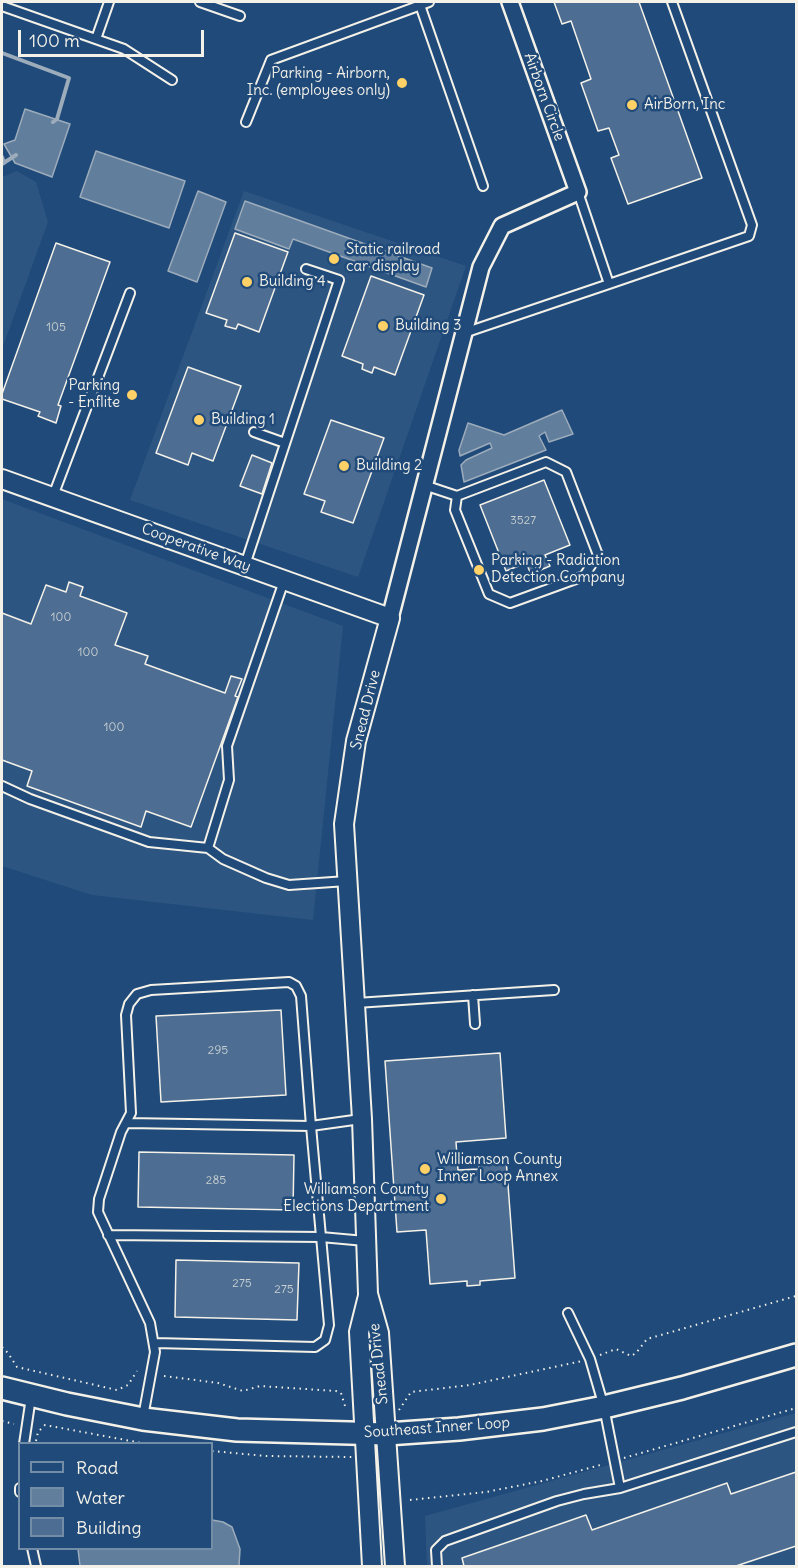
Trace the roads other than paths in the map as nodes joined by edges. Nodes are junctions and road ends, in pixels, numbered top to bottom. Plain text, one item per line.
1 (109, 2) edge
2 (200, 2) edge
3 (429, 2) edge
4 (510, 2) edge
5 (672, 2) edge
6 (420, 5) junction
7 (2, 6) edge
8 (240, 16) dead end
9 (96, 39) junction
10 (172, 80) dead end
11 (246, 122) dead end
12 (483, 186) dead end
13 (578, 192) junction
14 (306, 269) dead end
15 (609, 284) junction
16 (130, 293) dead end
17 (464, 333) junction
18 (254, 432) dead end
19 (285, 443) junction
20 (2, 479) edge
21 (424, 485) junction
22 (457, 496) junction
23 (53, 497) junction
24 (245, 565) junction
25 (284, 580) junction
26 (390, 618) junction
27 (2, 786) edge
28 (208, 848) junction
29 (347, 881) junction
30 (554, 990) dead end
31 (473, 995) junction
32 (354, 1003) junction
33 (475, 1024) dead end
34 (362, 1119) junction
35 (127, 1123) junction
36 (311, 1126) junction
37 (108, 1235) junction
38 (321, 1237) junction
39 (367, 1241) junction
40 (368, 1294) junction
41 (567, 1313) dead end
42 (155, 1343) junction
43 (796, 1355) edge
44 (2, 1388) edge
45 (32, 1395) junction
46 (604, 1407) junction
47 (143, 1419) junction
48 (796, 1432) edge
49 (364, 1434) junction
50 (387, 1434) junction
51 (24, 1442) edge
52 (620, 1488) junction
53 (33, 1550) edge
54 (36, 1566) edge
55 (372, 1566) edge
56 (395, 1566) edge
57 (437, 1566) edge

1 - 9 lane
2 - 8 lane
3 - 6 lane
4 - 13 street, Airborn Circle
5 - 15 lane
6 - 11 lane
6 - 12 lane
7 - 9 lane
9 - 10 lane
13 - 15 lane
13 - 17 street, Snead Drive
14 - 19 lane
15 - 17 lane
16 - 23 lane
17 - 21 street, Snead Drive
18 - 19 lane
19 - 24 lane
20 - 23 street, Cooperative Way
21 - 22 lane
21 - 26 street, Snead Drive
22 - 22 lane
23 - 24 street, Cooperative Way
24 - 25 street, Cooperative Way
25 - 26 street, Cooperative Way
25 - 28 lane
26 - 29 street, Snead Drive
27 - 28 lane
28 - 29 lane
29 - 32 street, Snead Drive
30 - 31 lane
31 - 32 lane
31 - 33 lane
32 - 34 street, Snead Drive
34 - 36 lane
34 - 39 street, Snead Drive
35 - 36 lane
35 - 36 lane
35 - 37 lane
36 - 38 lane
37 - 38 lane
37 - 42 lane
38 - 39 lane
38 - 42 lane
39 - 40 street, Snead Drive
40 - 49 street, Snead Drive
40 - 50 street, Snead Drive
41 - 46 lane
42 - 47 lane
43 - 46 main road, Southeast Inner Loop
44 - 45 main road, Southeast Inner Loop
45 - 47 main road, Southeast Inner Loop
45 - 51 lane
46 - 50 main road, Southeast Inner Loop
46 - 52 lane
47 - 49 main road, Southeast Inner Loop
48 - 52 lane
49 - 50 main road, Southeast Inner Loop
49 - 55 street, Snead Drive
50 - 56 street, Snead Drive
52 - 57 lane
53 - 54 lane

